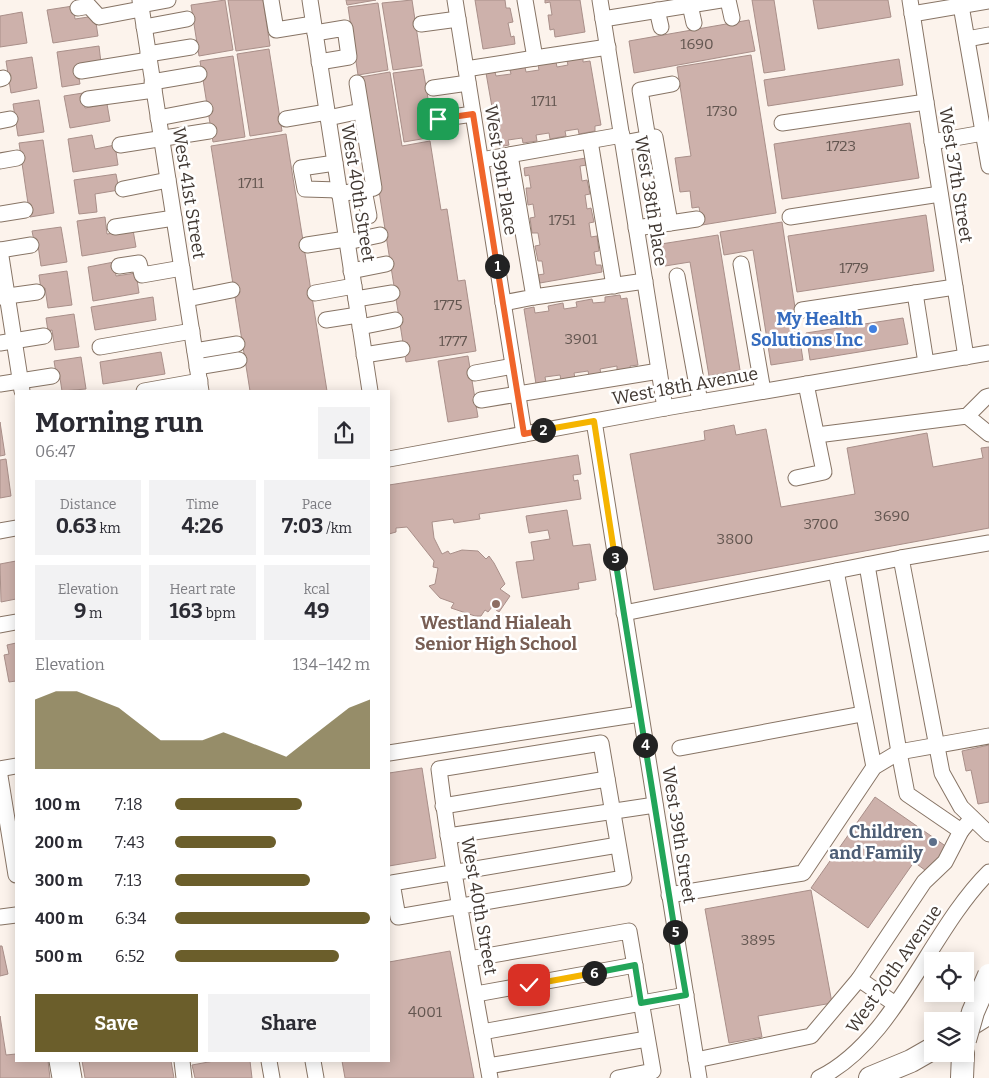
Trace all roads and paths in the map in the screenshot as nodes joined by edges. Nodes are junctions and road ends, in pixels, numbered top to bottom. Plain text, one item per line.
1 (168, 0) edge
2 (271, 0) edge
3 (310, 0) edge
4 (455, 0) edge
5 (525, 0) edge
6 (600, 0) edge
7 (721, 0) edge
8 (728, 0) edge
9 (989, 1) edge
10 (961, 3) edge
11 (140, 5) edge
12 (690, 5) junction
13 (911, 7) edge
14 (78, 8) dead end
15 (657, 10) junction
16 (188, 18) dead end
17 (732, 18) dead end
18 (458, 19) junction
19 (603, 19) junction
20 (694, 23) dead end
21 (421, 24) dead end
22 (144, 27) junction
23 (661, 27) dead end
24 (314, 28) junction
25 (989, 35) edge
26 (967, 39) junction
27 (191, 47) dead end
28 (608, 47) junction
29 (149, 57) junction
30 (534, 58) junction
31 (319, 62) junction
32 (81, 71) dead end
33 (199, 74) dead end
34 (467, 76) junction
35 (982, 79) edge
36 (357, 83) dead end
37 (672, 84) dead end
38 (153, 86) junction
39 (433, 88) dead end
40 (88, 100) dead end
41 (642, 102) junction
42 (926, 102) junction
43 (617, 107) junction
44 (205, 109) dead end
45 (361, 111) junction
46 (473, 114) junction
47 (327, 115) junction
48 (985, 116) edge
49 (158, 118) junction
50 (286, 119) dead end
51 (438, 119) dead end
52 (782, 123) dead end
53 (208, 131) dead end
54 (983, 133) junction
55 (162, 139) junction
56 (622, 139) junction
57 (648, 139) junction
58 (590, 141) junction
59 (932, 142) junction
60 (120, 146) dead end
61 (510, 155) junction
62 (988, 156) edge
63 (17, 158) dead end
64 (480, 160) junction
65 (0, 161) edge
66 (335, 163) junction
67 (168, 180) junction
68 (123, 189) dead end
69 (364, 190) junction
70 (339, 192) junction
71 (940, 194) junction
72 (26, 210) dead end
73 (0, 214) edge
74 (370, 216) dead end
75 (790, 217) dead end
76 (174, 218) junction
77 (696, 219) dead end
78 (670, 223) junction
79 (115, 227) dead end
80 (636, 228) junction
81 (380, 235) dead end
82 (347, 240) junction
83 (30, 245) dead end
84 (307, 245) dead end
85 (0, 250) edge
86 (386, 264) dead end
87 (741, 264) dead end
88 (118, 266) dead end
89 (182, 268) junction
90 (351, 271) junction
91 (677, 276) dead end
92 (645, 281) junction
93 (614, 286) junction
94 (955, 287) junction
95 (232, 290) dead end
96 (37, 292) dead end
97 (915, 292) junction
98 (315, 293) dead end
99 (355, 293) junction
100 (392, 293) dead end
101 (4, 296) edge
102 (534, 297) junction
103 (187, 299) junction
104 (503, 303) junction
105 (802, 310) dead end
106 (326, 320) dead end
107 (395, 320) dead end
108 (359, 321) junction
109 (192, 332) junction
110 (44, 336) dead end
111 (7, 342) edge
112 (237, 344) dead end
113 (100, 347) dead end
114 (402, 349) dead end
115 (195, 351) junction
116 (989, 353) edge
117 (364, 355) junction
118 (966, 356) junction
119 (239, 360) dead end
120 (926, 363) junction
121 (514, 366) junction
122 (659, 371) junction
123 (475, 373) dead end
124 (52, 376) dead end
125 (199, 380) edge
126 (0, 384) edge
127 (806, 384) junction
128 (21, 386) edge
129 (149, 390) edge
130 (370, 390) edge
131 (763, 391) junction
132 (518, 393) junction
133 (989, 396) edge
134 (481, 400) dead end
135 (700, 402) junction
136 (665, 408) junction
137 (967, 416) junction
138 (594, 421) junction
139 (524, 434) junction
140 (989, 434) edge
141 (817, 435) junction
142 (390, 459) edge
143 (796, 478) dead end
144 (15, 528) edge
145 (0, 531) edge
146 (989, 543) edge
147 (902, 558) junction
148 (867, 565) junction
149 (836, 571) junction
150 (624, 613) junction
151 (15, 622) edge
152 (0, 625) edge
153 (640, 714) junction
154 (862, 714) junction
155 (989, 736) edge
156 (935, 746) junction
157 (680, 748) dead end
158 (899, 752) junction
159 (390, 753) edge
160 (15, 766) edge
161 (874, 767) junction
162 (0, 769) edge
163 (0, 776) edge
164 (607, 779) junction
165 (655, 805) junction
166 (443, 806) junction
167 (613, 812) junction
168 (972, 818) junction
169 (961, 831) junction
170 (989, 834) edge
171 (448, 836) junction
172 (618, 846) junction
173 (15, 869) edge
174 (455, 872) junction
175 (989, 872) edge
176 (670, 895) junction
177 (460, 905) junction
178 (15, 914) edge
179 (0, 917) edge
180 (469, 959) junction
181 (635, 965) junction
182 (989, 975) edge
183 (859, 979) junction
184 (476, 994) junction
185 (686, 995) junction
186 (641, 1003) junction
187 (895, 1004) junction
188 (973, 1012) edge
189 (989, 1013) edge
190 (974, 1022) edge
191 (482, 1032) junction
192 (647, 1039) junction
193 (924, 1053) edge
194 (696, 1060) junction
195 (57, 1062) edge
196 (71, 1062) edge
197 (182, 1062) edge
198 (269, 1062) edge
199 (313, 1062) edge
200 (963, 1062) edge
201 (489, 1072) edge
202 (60, 1078) edge
203 (74, 1078) edge
204 (184, 1078) edge
205 (272, 1078) edge
206 (316, 1078) edge
207 (618, 1078) edge
208 (699, 1078) edge
209 (820, 1078) edge
210 (870, 1078) edge
211 (962, 1078) edge

1 - 11 street
2 - 24 street
3 - 24 street, West 40th Street
4 - 18 street, West 39th Place
5 - 30 street
6 - 19 street, West 38th Place
7 - 12 street
8 - 17 street
9 - 10 street
10 - 13 street
10 - 26 street
11 - 14 street
11 - 22 street, West 41st Street
12 - 15 street
12 - 20 street
13 - 42 street, West 37th Street
15 - 19 street
15 - 23 street
16 - 22 street
18 - 21 street
18 - 34 street, West 39th Place
19 - 28 street, West 38th Place
22 - 29 street, West 41st Street
24 - 31 street, West 40th Street
24 - 31 street
25 - 26 street
26 - 35 street
27 - 29 street
28 - 30 street
28 - 43 street, West 38th Place
29 - 32 street
29 - 38 street, West 41st Street
30 - 34 street
31 - 47 street, West 40th Street
33 - 38 street
34 - 39 street
34 - 46 street, West 39th Place
35 - 48 street
36 - 45 street
37 - 41 street
38 - 40 street
38 - 49 street, West 41st Street
41 - 43 street
41 - 57 street
42 - 52 street
42 - 59 street, West 37th Street
43 - 56 street, West 38th Place
44 - 49 street
45 - 47 street
45 - 69 street
46 - 51 street
46 - 64 street, West 39th Place
47 - 50 street
47 - 66 street, West 40th Street
48 - 54 street
49 - 55 street, West 41st Street
53 - 55 street
54 - 59 street
54 - 62 street
55 - 60 street
55 - 67 street, West 41st Street
56 - 57 street
56 - 58 street
56 - 80 street, West 38th Place
57 - 78 street
58 - 61 street
58 - 93 street
59 - 71 street, West 37th Street
61 - 64 street
61 - 102 street
63 - 65 street
64 - 104 street, West 39th Place
66 - 70 street, West 40th Street
66 - 70 street
67 - 68 street
67 - 76 street, West 41st Street
69 - 70 street
69 - 74 street
70 - 82 street, West 40th Street
71 - 75 street
71 - 94 street, West 37th Street
72 - 73 street
76 - 79 street
76 - 89 street, West 41st Street
77 - 78 street
78 - 80 street
80 - 92 street, West 38th Place
81 - 82 street
82 - 84 street
82 - 90 street, West 40th Street
83 - 85 street
85 - 101 street
86 - 90 street
87 - 131 street
88 - 89 street
89 - 103 street, West 41st Street
90 - 99 street, West 40th Street
91 - 135 street
92 - 93 street
92 - 122 street, West 38th Place
93 - 102 street
94 - 97 street
94 - 118 street, West 37th Street
95 - 103 street
96 - 101 street
97 - 105 street
97 - 120 street
98 - 99 street
99 - 100 street
99 - 108 street, West 40th Street
101 - 111 street
102 - 104 street
103 - 109 street, West 41st Street
104 - 121 street, West 39th Place
106 - 108 street
107 - 108 street
108 - 117 street, West 40th Street
109 - 113 street
109 - 115 street, West 41st Street
110 - 111 street
111 - 128 street
112 - 115 street
114 - 117 street
115 - 125 street, West 41st Street
116 - 118 street, West 18th Avenue
117 - 130 street, West 40th Street
118 - 120 street, West 18th Avenue
119 - 125 street
120 - 127 street, West 18th Avenue
121 - 123 street
121 - 132 street, West 39th Place
122 - 132 street
122 - 136 street, West 38th Place
124 - 128 street
125 - 129 street
126 - 128 street
127 - 131 street, West 18th Avenue
127 - 141 street
131 - 135 street, West 18th Avenue
132 - 134 street
132 - 139 street, West 39th Place
133 - 137 street
135 - 136 street, West 18th Avenue
136 - 138 street, West 18th Avenue
137 - 140 street
137 - 141 street
138 - 139 street, West 18th Avenue
138 - 150 street, West 39th Street
139 - 142 street, West 18th Avenue
141 - 143 street
144 - 145 street
146 - 147 street
147 - 148 street
147 - 156 street
148 - 149 street
148 - 158 street
149 - 150 street
149 - 154 street
150 - 153 street, West 39th Street
151 - 152 street
153 - 159 street
153 - 165 street, West 39th Street
154 - 157 street
154 - 161 street
155 - 156 street
156 - 158 street
156 - 168 street
158 - 161 street
158 - 169 street
160 - 162 street
161 - 176 street
163 - 173 street
164 - 166 street
164 - 166 street, West 40th Street
164 - 167 street
165 - 167 street
165 - 176 street, West 39th Street
166 - 171 street, West 40th Street
167 - 171 street
167 - 172 street
168 - 169 street
168 - 170 street
169 - 183 street
171 - 174 street, West 40th Street
172 - 174 street
172 - 177 street
174 - 177 street, West 40th Street
174 - 177 street
175 - 187 street, West 20th Avenue
176 - 185 street, West 39th Street
177 - 180 street, West 40th Street
178 - 179 street
180 - 181 street
180 - 184 street, West 40th Street
181 - 184 street
181 - 186 street
182 - 188 highway, bridge
183 - 187 street
183 - 194 street
184 - 191 street, West 40th Street
185 - 186 street
185 - 194 street, West 39th Street
186 - 191 street
186 - 192 street
187 - 209 street, West 20th Avenue
189 - 190 highway
191 - 201 street, West 40th Street
192 - 201 street
192 - 207 street
193 - 210 highway
194 - 208 street, West 39th Street
195 - 202 street
196 - 203 street
197 - 204 street
198 - 205 street
199 - 206 street
200 - 211 highway

